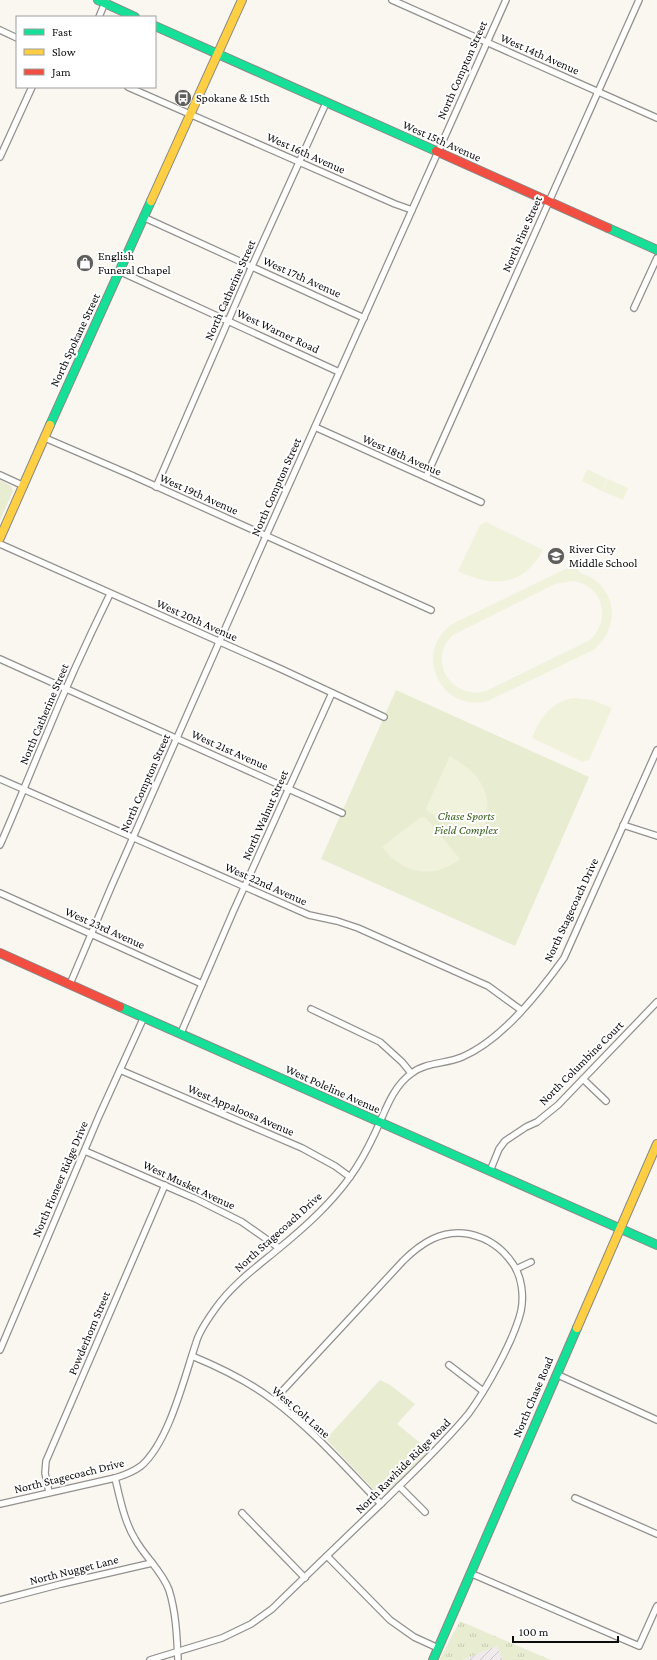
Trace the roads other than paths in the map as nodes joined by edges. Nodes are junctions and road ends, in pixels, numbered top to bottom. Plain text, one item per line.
1 (242, 0) edge
2 (392, 0) edge
3 (506, 0) edge
4 (640, 0) edge
5 (102, 1) edge
6 (98, 16) edge
7 (133, 16) edge
8 (156, 26) edge
9 (0, 30) edge
10 (16, 38) edge
11 (487, 42) junction
12 (217, 54) junction
13 (32, 88) edge
14 (130, 88) edge
15 (598, 92) junction
16 (326, 103) junction
17 (191, 114) junction
18 (657, 118) edge
19 (438, 152) junction
20 (0, 157) edge
21 (299, 162) junction
22 (548, 202) junction
23 (412, 210) junction
24 (143, 217) junction
25 (657, 250) edge
26 (657, 258) edge
27 (252, 266) junction
28 (119, 271) junction
29 (634, 308) dead end
30 (364, 318) junction
31 (228, 321) junction
32 (339, 372) junction
33 (314, 427) junction
34 (45, 438) junction
35 (0, 475) edge
36 (426, 477) junction
37 (24, 486) junction
38 (156, 487) junction
39 (480, 502) dead end
40 (266, 536) junction
41 (0, 538) edge
42 (0, 544) edge
43 (110, 594) junction
44 (431, 610) dead end
45 (220, 642) junction
46 (0, 659) edge
47 (66, 689) junction
48 (332, 693) junction
49 (384, 717) dead end
50 (177, 739) junction
51 (657, 750) edge
52 (0, 779) edge
53 (289, 789) junction
54 (24, 790) junction
55 (342, 812) dead end
56 (623, 825) junction
57 (657, 836) edge
58 (133, 837) junction
59 (0, 844) edge
60 (245, 887) junction
61 (0, 893) edge
62 (92, 934) junction
63 (0, 953) edge
64 (70, 984) junction
65 (202, 984) junction
66 (657, 1002) edge
67 (311, 1009) dead end
68 (521, 1010) junction
69 (144, 1017) junction
70 (181, 1033) junction
71 (120, 1070) junction
72 (411, 1073) junction
73 (583, 1079) junction
74 (606, 1101) dead end
75 (380, 1123) junction
76 (657, 1144) edge
77 (85, 1151) junction
78 (490, 1171) junction
79 (350, 1177) junction
80 (165, 1185) junction
81 (621, 1228) junction
82 (657, 1245) edge
83 (279, 1248) junction
84 (531, 1262) dead end
85 (516, 1269) junction
86 (0, 1350) edge
87 (192, 1356) junction
88 (448, 1365) dead end
89 (556, 1374) junction
90 (483, 1391) junction
91 (274, 1400) junction
92 (657, 1420) edge
93 (116, 1478) junction
94 (399, 1486) junction
95 (50, 1492) junction
96 (575, 1498) dead end
97 (0, 1504) edge
98 (381, 1504) junction
99 (425, 1512) dead end
100 (242, 1513) dead end
101 (657, 1534) edge
102 (327, 1556) junction
103 (152, 1563) junction
104 (470, 1573) junction
105 (305, 1578) junction
106 (0, 1600) edge
107 (657, 1606) edge
108 (438, 1648) junction
109 (178, 1652) junction
110 (150, 1660) edge
111 (178, 1660) edge
112 (433, 1660) edge

1 - 12 street, North Spokane Street
2 - 11 street, West 14th Avenue
3 - 11 street, North Compton Street
4 - 15 street, North Pine Street
5 - 6 street
5 - 7 street
8 - 12 street, West 15th Avenue
9 - 10 street
11 - 15 street, West 14th Avenue
11 - 19 street, North Compton Street
12 - 16 street, West 15th Avenue
12 - 17 street, North Spokane Street
13 - 20 street
14 - 17 street, West 16th Avenue
15 - 18 street, West 14th Avenue
15 - 22 street, North Pine Street
16 - 19 street, West 15th Avenue
16 - 21 street, North Catherine Street
17 - 21 street, West 16th Avenue
17 - 24 street, North Spokane Street
19 - 22 street, West 15th Avenue
19 - 23 street, North Compton Street
21 - 23 street, West 16th Avenue
21 - 27 street, North Catherine Street
22 - 25 street, West 15th Avenue
22 - 36 street, North Pine Street
23 - 30 street, North Compton Street
24 - 27 street, West 17th Avenue
24 - 28 street, North Spokane Street
26 - 29 street
27 - 30 street, West 17th Avenue
27 - 31 street, North Catherine Street
28 - 31 street, West Warner Road
28 - 34 street, North Spokane Street
30 - 32 street, North Compton Street
31 - 32 street, West Warner Road
31 - 38 street, North Catherine Street
32 - 33 street, North Compton Street
33 - 36 street, West 18th Avenue
33 - 40 street, North Compton Street
34 - 37 street, North Spokane Street
34 - 38 street, West 19th Avenue
35 - 37 street
36 - 39 street, West 18th Avenue
37 - 41 street, North Spokane Street
38 - 40 street, West 19th Avenue
40 - 44 street, West 19th Avenue
40 - 45 street, North Compton Street
42 - 43 street, West 20th Avenue
43 - 45 street, West 20th Avenue
43 - 47 street, North Catherine Street
45 - 48 street, West 20th Avenue
45 - 50 street, North Compton Street
46 - 47 street, West 21st Avenue
47 - 50 street, West 21st Avenue
47 - 54 street, North Catherine Street
48 - 49 street, West 20th Avenue
48 - 53 street, North Walnut Street
50 - 53 street, West 21st Avenue
50 - 58 street, North Compton Street
51 - 56 street, North Stagecoach Drive
52 - 54 street, West 22nd Avenue
53 - 55 street, West 21st Avenue
53 - 60 street, North Walnut Street
54 - 58 street, West 22nd Avenue
54 - 59 street, North Catherine Street
56 - 57 street
56 - 68 street, North Stagecoach Drive
58 - 60 street, West 22nd Avenue
58 - 62 street, North Compton Street
60 - 65 street, North Walnut Street
60 - 68 street, West 22nd Avenue
61 - 62 street, West 23rd Avenue
62 - 64 street, North Compton Street
62 - 65 street, West 23rd Avenue
63 - 64 street, West Poleline Avenue
64 - 69 street, West Poleline Avenue
65 - 70 street, North Walnut Street
66 - 73 street, North Columbine Court
67 - 72 street
68 - 72 street, North Stagecoach Drive
69 - 70 street, West Poleline Avenue
69 - 71 street, North Pioneer Ridge Drive
70 - 75 street, West Poleline Avenue
71 - 77 street, North Pioneer Ridge Drive
71 - 79 street, West Appaloosa Avenue
72 - 75 street, North Stagecoach Drive
73 - 74 street
73 - 78 street, North Columbine Court
75 - 78 street, West Poleline Avenue
75 - 79 street, North Stagecoach Drive
76 - 81 street, North Chase Road
77 - 80 street, West Musket Avenue
77 - 86 street, North Pioneer Ridge Drive
78 - 81 street, West Poleline Avenue
79 - 83 street, North Stagecoach Drive
80 - 83 street, West Musket Avenue
80 - 95 street, Powderhorn Street
81 - 82 street, West Poleline Avenue
81 - 89 street, North Chase Road
83 - 87 street, North Stagecoach Drive
84 - 85 street
85 - 90 street, North Rawhide Ridge Road
85 - 91 street, North Rawhide Ridge Road
87 - 91 street, West Colt Lane
87 - 93 street, North Stagecoach Drive
88 - 90 street
89 - 92 street
89 - 104 street, North Chase Road
90 - 94 street, North Rawhide Ridge Road
91 - 98 street, West Colt Lane
93 - 95 street, North Stagecoach Drive
93 - 103 street
94 - 98 street, North Rawhide Ridge Road
94 - 99 street
95 - 97 street, North Stagecoach Drive
96 - 101 street
98 - 102 street, North Rawhide Ridge Road
100 - 105 street
102 - 105 street, North Rawhide Ridge Road
102 - 108 street
103 - 106 street, North Nugget Lane
103 - 109 street
104 - 107 street
104 - 108 street, North Chase Road
105 - 109 street, North Rawhide Ridge Road
108 - 112 street, North Chase Road
109 - 110 street, North Rawhide Ridge Road
109 - 111 street

